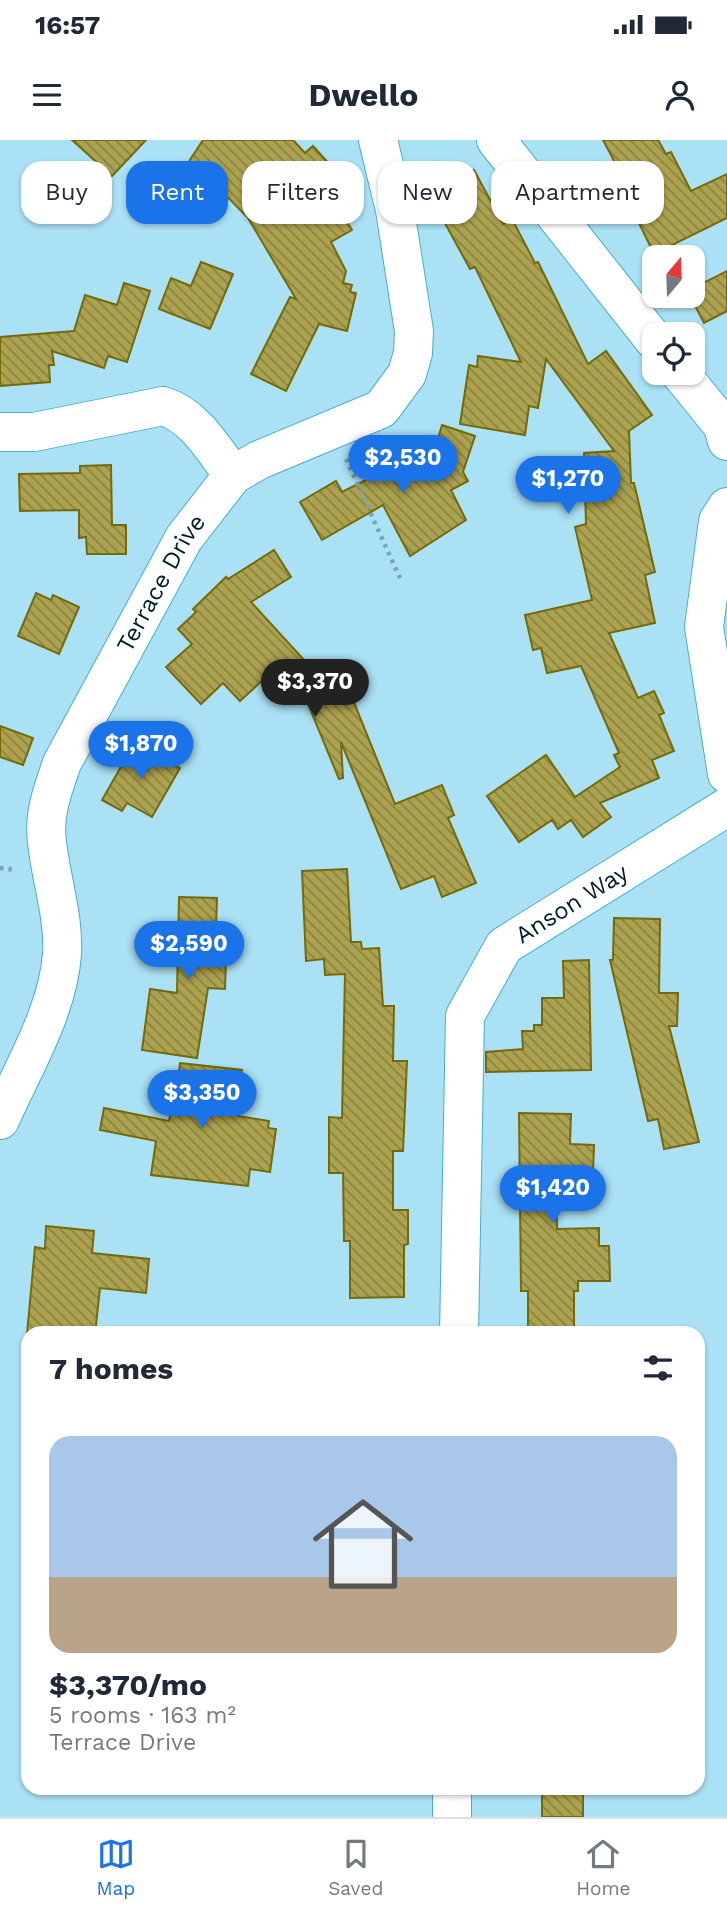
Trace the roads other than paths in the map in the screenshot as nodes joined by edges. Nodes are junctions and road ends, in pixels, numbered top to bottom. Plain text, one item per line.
1 (378, 140) edge
2 (496, 140) edge
3 (642, 325) edge
4 (690, 385) edge
5 (0, 432) edge
6 (727, 441) edge
7 (233, 475) junction
8 (727, 507) edge
9 (727, 774) edge
10 (727, 807) edge
11 (0, 1119) edge
12 (459, 1326) edge
13 (452, 1795) edge
14 (452, 1817) edge

1 - 7 street, Terrace Drive
2 - 3 street
4 - 6 street
5 - 7 street
7 - 11 street, Terrace Drive
8 - 9 street
10 - 12 street, Anson Way
13 - 14 street

